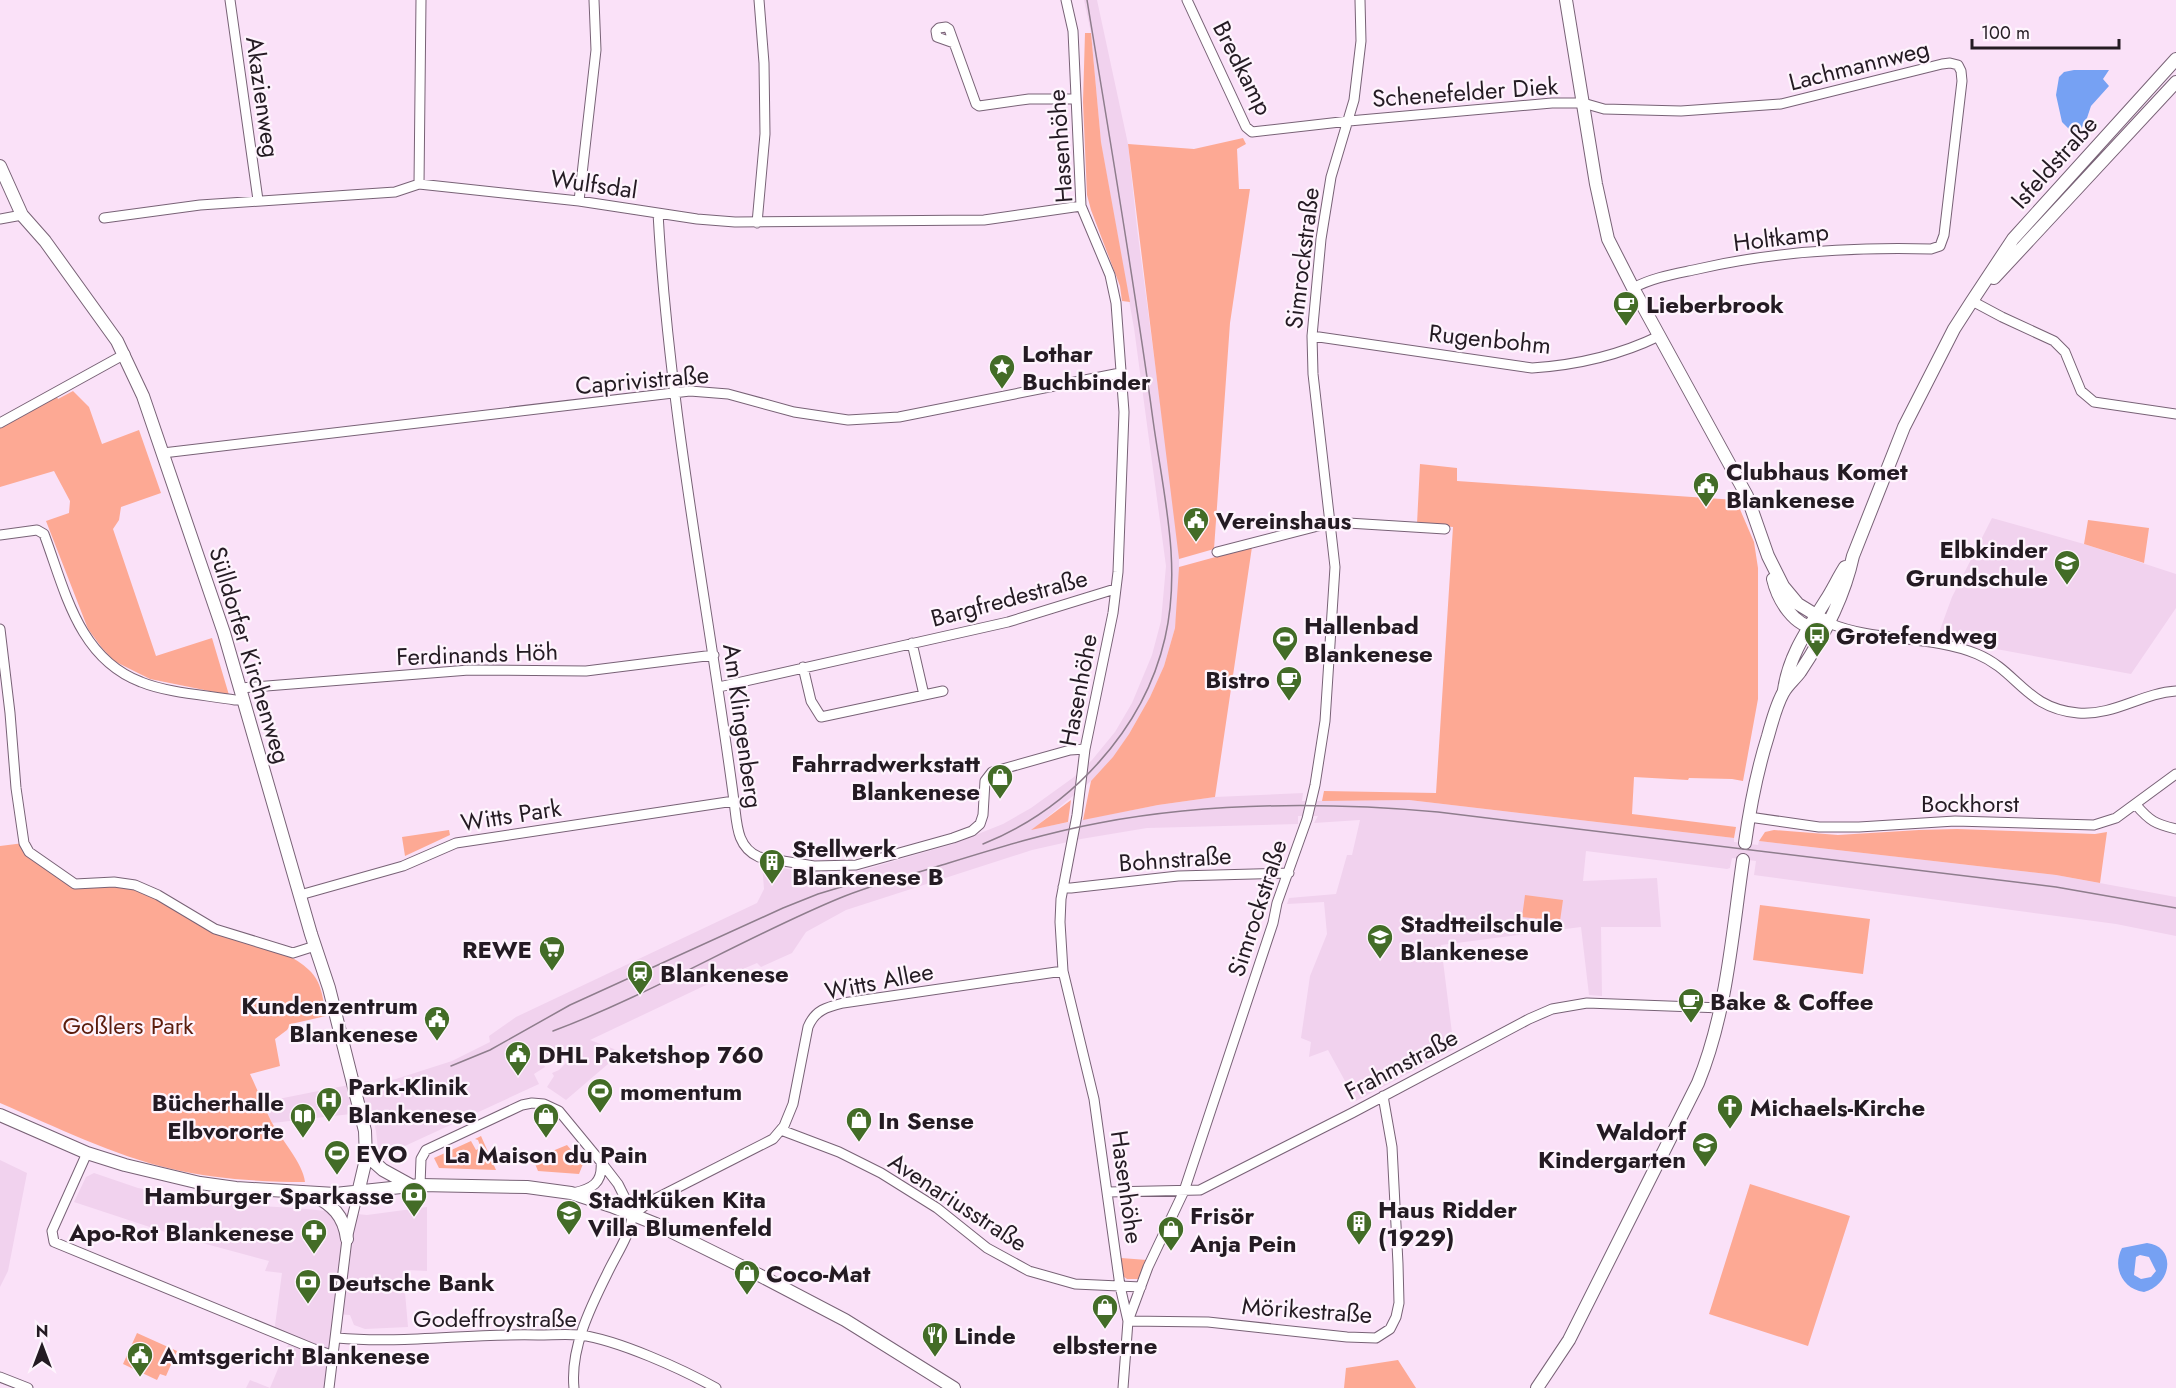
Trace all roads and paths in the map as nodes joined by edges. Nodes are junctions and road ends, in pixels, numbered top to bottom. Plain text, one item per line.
1 (230, 0) edge
2 (422, 0) edge
3 (594, 0) edge
4 (759, 0) edge
5 (1066, 0) edge
6 (1187, 0) edge
7 (1360, 0) edge
8 (1566, 0) edge
9 (954, 43) dead end
10 (2176, 59) edge
11 (2176, 82) edge
12 (1076, 99) junction
13 (1583, 103) junction
14 (1349, 121) junction
15 (0, 166) edge
16 (419, 184) junction
17 (258, 200) junction
18 (579, 201) junction
19 (1080, 206) junction
20 (658, 213) junction
21 (22, 215) junction
22 (105, 218) dead end
23 (0, 219) edge
24 (757, 223) junction
25 (1937, 248) joint
26 (1633, 288) junction
27 (1972, 301) junction
28 (1312, 336) junction
29 (1659, 336) junction
30 (125, 354) junction
31 (1120, 373) junction
32 (674, 393) junction
33 (2175, 415) edge
34 (0, 423) edge
35 (162, 453) junction
36 (1331, 524) junction
37 (1445, 529) dead end
38 (0, 535) edge
39 (1217, 552) dead end
40 (1768, 556) junction
41 (1853, 556) junction
42 (1115, 590) junction
43 (1817, 615) junction
44 (1829, 623) junction
45 (1809, 626) junction
46 (0, 629) edge
47 (912, 643) junction
48 (714, 655) junction
49 (803, 667) junction
50 (719, 687) junction
51 (1784, 690) junction
52 (943, 691) dead end
53 (2176, 691) edge
54 (242, 694) junction
55 (924, 695) junction
56 (1085, 749) junction
57 (2176, 774) edge
58 (734, 801) junction
59 (2136, 805) junction
60 (1749, 817) junction
61 (2176, 829) edge
62 (1745, 843) dead end
63 (1743, 860) dead end
64 (1289, 873) junction
65 (1064, 886) junction
66 (300, 895) junction
67 (315, 946) junction
68 (1063, 971) junction
69 (1722, 1008) junction
70 (1383, 1096) junction
71 (0, 1115) edge
72 (781, 1130) junction
73 (87, 1153) junction
74 (366, 1155) junction
75 (601, 1162) junction
76 (416, 1186) junction
77 (1184, 1191) junction
78 (308, 1192) junction
79 (358, 1192) junction
80 (1108, 1192) junction
81 (571, 1193) junction
82 (633, 1214) junction
83 (347, 1239) junction
84 (1120, 1286) junction
85 (1141, 1287) junction
86 (1128, 1321) junction
87 (580, 1335) junction
88 (337, 1338) junction
89 (334, 1356) junction
90 (0, 1377) edge
91 (28, 1388) edge
92 (329, 1388) edge
93 (574, 1388) edge
94 (716, 1388) edge
95 (954, 1388) edge
96 (1124, 1388) edge
97 (1537, 1388) edge

1 - 17 street, Akazienweg
2 - 16 street
3 - 18 street
4 - 24 street
5 - 12 street, Hasenhöhe
6 - 14 street, Bredkamp
7 - 14 street, Simrockstraße
8 - 13 main road
9 - 12 street
10 - 27 main road, Isfeldstraße
11 - 27 main road, Isfeldstraße
12 - 19 street, Hasenhöhe
13 - 14 street, Schenefelder Diek
13 - 25 street, Lachmannweg
13 - 26 main road
14 - 28 street, Simrockstraße
15 - 21 main road, Sülldorfer Kirchenweg
16 - 17 street, Wulfsdal
16 - 18 street, Wulfsdal
17 - 22 street, Wulfsdal
18 - 20 street, Wulfsdal
19 - 24 street, Wulfsdal
19 - 31 street, Hasenhöhe
20 - 24 street, Wulfsdal
20 - 32 street, Am Klingenberg
21 - 23 street
21 - 30 main road, Sülldorfer Kirchenweg
25 - 26 street, Holtkamp
26 - 29 main road
27 - 33 street
27 - 41 main road, Isfeldstraße
28 - 29 street, Rugenbohm
28 - 36 street, Simrockstraße
29 - 40 main road
30 - 34 street
30 - 35 main road, Sülldorfer Kirchenweg
31 - 32 street, Caprivistraße
31 - 42 street, Hasenhöhe
32 - 35 street, Caprivistraße
32 - 48 street, Am Klingenberg
35 - 54 main road, Sülldorfer Kirchenweg
36 - 37 street
36 - 39 street
36 - 64 street, Simrockstraße
38 - 54 street
40 - 43 main road
40 - 45 main road
41 - 43 main road, Isfeldstraße
41 - 44 main road, Isfeldstraße
42 - 47 street, Bargfredestraße
42 - 56 street, Hasenhöhe
43 - 44 main road
43 - 45 main road, Isfeldstraße
44 - 45 main road
44 - 51 main road, Isfeldstraße
44 - 53 street
45 - 51 main road, Isfeldstraße
46 - 67 street
47 - 49 street, Bargfredestraße
47 - 55 street, Bargfredestraße
48 - 50 street, Am Klingenberg
48 - 54 street, Ferdinands Höh
49 - 50 street, Bargfredestraße
49 - 55 street
50 - 58 street, Am Klingenberg
51 - 60 main road
52 - 55 street
54 - 66 main road, Sülldorfer Kirchenweg
56 - 58 street, Am Klingenberg
56 - 65 street, Hasenhöhe
57 - 59 street, Bockhorst
58 - 66 street, Witts Park
59 - 60 street, Bockhorst
59 - 61 street
60 - 62 main road
63 - 69 main road
64 - 65 street, Bohnstraße
64 - 77 street, Simrockstraße
65 - 68 street, Hasenhöhe
66 - 67 main road, Sülldorfer Kirchenweg
67 - 74 main road, Sülldorfer Kirchenweg
68 - 72 street, Witts Allee
68 - 80 street, Hasenhöhe
69 - 70 street, Frahmstraße
69 - 97 main road
70 - 77 street, Frahmstraße
70 - 86 street, Mörikestraße
71 - 73 main road
72 - 82 street, Witts Allee
72 - 84 street, Avenariusstraße
73 - 78 main road
73 - 89 street
74 - 76 main road
74 - 79 main road, Sülldorfer Kirchenweg
75 - 76 street
75 - 81 street
75 - 82 street
76 - 79 main road
76 - 81 main road
77 - 80 street, Frahmstraße
77 - 85 street, Simrockstraße
78 - 79 main road
78 - 83 main road
79 - 83 street
80 - 84 street, Hasenhöhe
81 - 82 main road
82 - 87 street
82 - 95 main road
83 - 88 street
84 - 85 street
84 - 86 street, Hasenhöhe
85 - 86 street, Simrockstraße
86 - 96 street, Hasenhöhe
87 - 88 street, Godeffroystraße
87 - 93 street
87 - 94 street, Godeffroystraße
88 - 89 street
89 - 92 street
90 - 91 street

